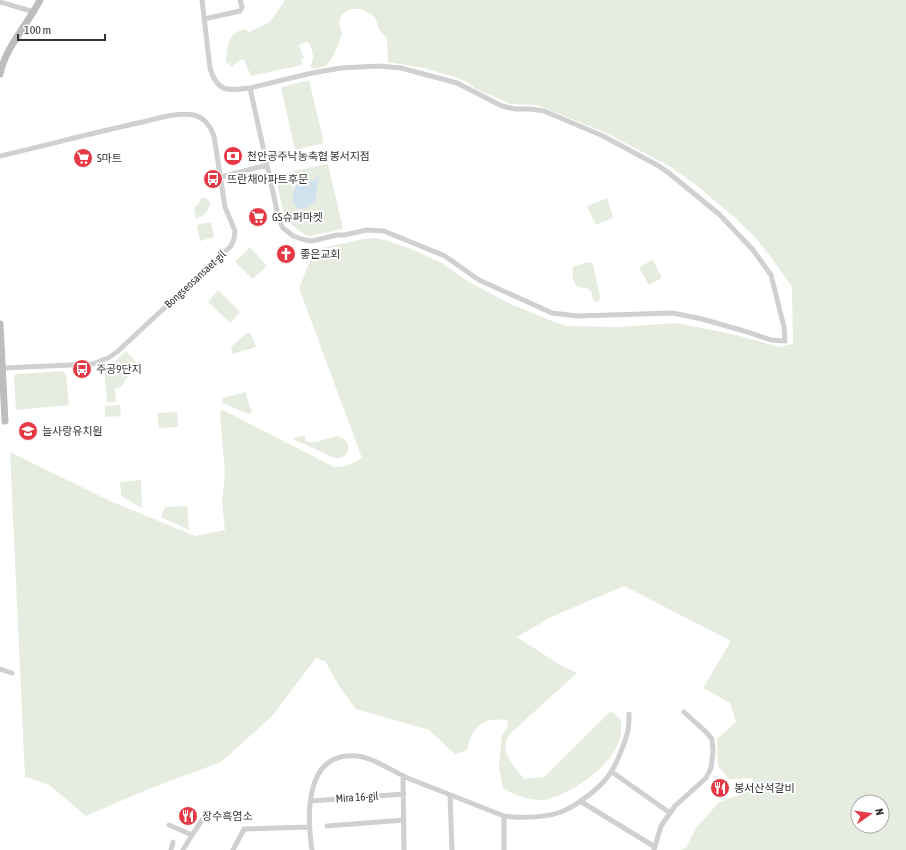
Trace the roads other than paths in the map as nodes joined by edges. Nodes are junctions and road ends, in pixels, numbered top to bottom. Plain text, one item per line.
1 (36, 0) edge
2 (40, 0) edge
3 (202, 0) edge
4 (240, 0) edge
5 (0, 2) edge
6 (32, 12) junction
7 (204, 19) junction
8 (0, 62) edge
9 (0, 74) edge
10 (250, 88) junction
11 (0, 156) edge
12 (267, 166) junction
13 (221, 177) junction
14 (0, 324) edge
15 (1, 368) edge
16 (3, 421) edge
17 (0, 668) edge
18 (12, 672) dead end
19 (684, 712) dead end
20 (629, 714) dead end
21 (612, 772) junction
22 (403, 776) junction
23 (404, 794) junction
24 (450, 795) junction
25 (311, 801) junction
26 (580, 801) junction
27 (670, 813) junction
28 (228, 816) dead end
29 (504, 816) junction
30 (404, 820) junction
31 (169, 825) dead end
32 (327, 826) dead end
33 (309, 827) junction
34 (192, 835) junction
35 (173, 842) dead end
36 (655, 848) edge
37 (171, 850) edge
38 (183, 850) edge
39 (233, 850) edge
40 (312, 850) edge
41 (404, 850) edge
42 (452, 850) edge
43 (504, 850) edge

1 - 6 street
2 - 6 street
3 - 7 street
4 - 7 street
5 - 6 street
6 - 8 street
6 - 9 street
7 - 10 street
10 - 12 street
10 - 12 street
11 - 13 street, Bongseosansaet-gil
12 - 13 street
13 - 15 street, Bongseosansaet-gil
14 - 15 street
15 - 16 street
17 - 18 street
19 - 27 street
20 - 21 street
21 - 26 street
21 - 27 street
22 - 23 street
22 - 24 street
22 - 25 street
23 - 25 street, Mira 16-gil
23 - 30 street
24 - 29 street
24 - 42 street
25 - 33 street
26 - 29 street
26 - 36 street
27 - 36 street
28 - 34 street
29 - 43 street
30 - 32 street
30 - 41 street
31 - 34 street
33 - 39 street
33 - 40 street
34 - 38 street
35 - 37 street

